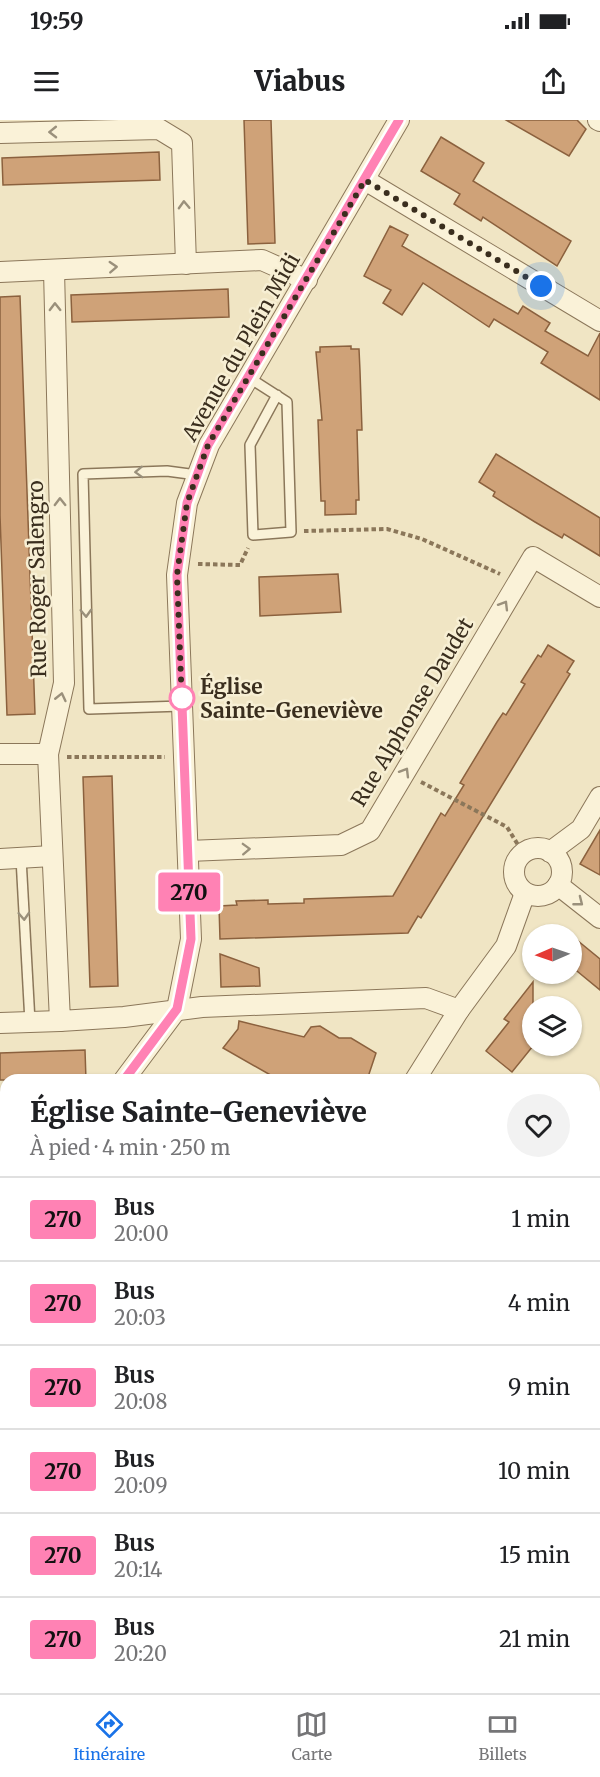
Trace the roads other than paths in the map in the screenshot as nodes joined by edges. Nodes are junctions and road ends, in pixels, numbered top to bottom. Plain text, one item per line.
1 (399, 120) edge
2 (0, 133) edge
3 (365, 180) junction
4 (186, 264) junction
5 (54, 270) junction
6 (0, 272) edge
7 (307, 280) junction
8 (600, 321) edge
9 (248, 378) junction
10 (277, 396) junction
11 (197, 476) junction
12 (600, 597) edge
13 (182, 705) junction
14 (0, 746) edge
15 (0, 754) edge
16 (48, 754) junction
17 (600, 797) edge
18 (188, 851) junction
19 (550, 852) junction
20 (52, 856) junction
21 (21, 858) junction
22 (0, 859) edge
23 (558, 885) junction
24 (525, 893) junction
25 (600, 918) edge
26 (177, 1009) junction
27 (459, 1010) junction
28 (60, 1021) junction
29 (30, 1022) junction
30 (0, 1023) edge
31 (128, 1074) edge
32 (419, 1074) edge

1 - 3 street, Avenue du Plein Midi
4 -> 2 street
3 - 7 street, Avenue du Plein Midi
3 - 8 street
5 -> 4 street
4 - 7 street
5 - 6 street
16 -> 5 street, Rue Roger Salengro
7 - 9 street, Avenue du Plein Midi
9 - 10 lane
9 - 11 street, Avenue du Plein Midi
10 - 10 lane
11 - 13 street, Avenue du Plein Midi
11 -> 13 lane
18 -> 12 street, Rue Alphonse Daudet
13 - 18 street, Avenue du Plein Midi
14 - 15 lane
15 - 16 street
16 - 20 street, Rue Roger Salengro
17 - 19 street
18 - 26 street, Avenue du Plein Midi
19 - 23 street
19 - 24 street
20 - 21 street
20 - 28 street, Rue Roger Salengro
21 - 22 street
21 -> 29 lane
23 - 24 street
23 -> 25 street
24 - 27 street
26 - 27 street
26 - 28 street
26 - 31 street
27 - 32 street
28 - 29 street
29 - 30 street

